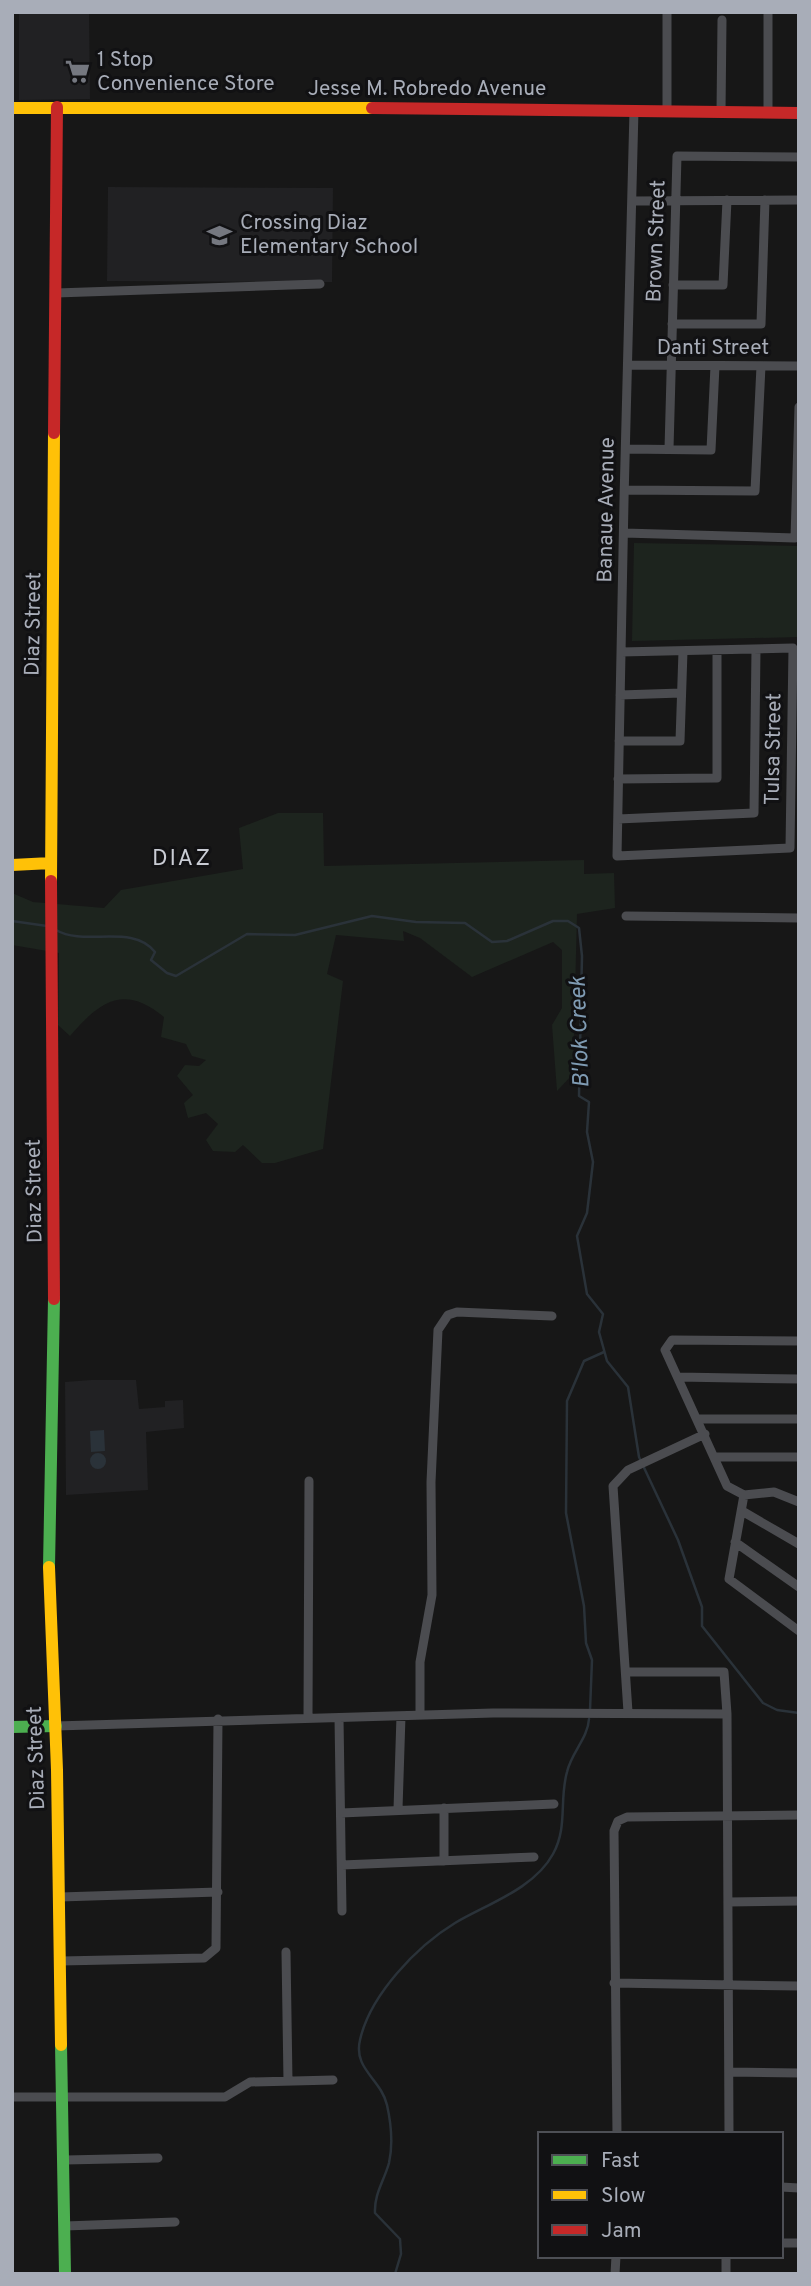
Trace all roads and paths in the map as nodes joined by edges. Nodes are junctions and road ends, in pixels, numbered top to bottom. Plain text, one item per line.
1 (667, 12) edge
2 (768, 12) edge
3 (722, 20) dead end
4 (57, 107) junction
5 (12, 108) edge
6 (634, 110) junction
7 (667, 110) junction
8 (722, 112) junction
9 (768, 113) junction
10 (799, 113) edge
11 (799, 157) edge
12 (727, 200) junction
13 (765, 200) junction
14 (799, 200) edge
15 (632, 201) junction
16 (675, 201) junction
17 (320, 284) dead end
18 (673, 285) junction
19 (56, 293) junction
20 (672, 324) junction
21 (628, 365) junction
22 (671, 365) junction
23 (715, 366) junction
24 (761, 366) junction
25 (799, 366) edge
26 (799, 407) edge
27 (626, 449) junction
28 (669, 449) junction
29 (625, 489) junction
30 (624, 533) junction
31 (756, 649) junction
32 (682, 650) junction
33 (717, 650) junction
34 (621, 652) junction
35 (681, 693) junction
36 (620, 695) junction
37 (619, 741) junction
38 (618, 779) junction
39 (618, 819) junction
40 (617, 856) joint
41 (51, 863) junction
42 (12, 864) edge
43 (626, 916) dead end
44 (799, 918) edge
45 (552, 1316) dead end
46 (799, 1341) edge
47 (677, 1377) junction
48 (799, 1379) edge
49 (698, 1419) junction
50 (799, 1419) edge
51 (705, 1433) junction
52 (716, 1457) junction
53 (799, 1457) edge
54 (309, 1481) dead end
55 (744, 1495) junction
56 (799, 1502) edge
57 (741, 1511) junction
58 (735, 1542) junction
59 (799, 1544) edge
60 (799, 1587) edge
61 (799, 1631) edge
62 (626, 1672) junction
63 (628, 1712) junction
64 (727, 1714) junction
65 (420, 1715) junction
66 (401, 1716) junction
67 (308, 1718) junction
68 (339, 1718) junction
69 (218, 1719) junction
70 (56, 1726) junction
71 (12, 1727) edge
72 (554, 1804) dead end
73 (444, 1808) junction
74 (398, 1809) junction
75 (341, 1813) junction
76 (727, 1815) junction
77 (799, 1815) edge
78 (534, 1857) dead end
79 (444, 1861) junction
80 (342, 1865) junction
81 (218, 1892) junction
82 (60, 1897) junction
83 (799, 1901) edge
84 (728, 1902) junction
85 (342, 1910) dead end
86 (286, 1952) dead end
87 (61, 1961) junction
88 (614, 1983) junction
89 (729, 1986) junction
90 (799, 1986) edge
91 (730, 2072) junction
92 (799, 2073) edge
93 (332, 2080) dead end
94 (288, 2081) junction
95 (12, 2097) edge
96 (64, 2099) junction
97 (617, 2132) edge
98 (729, 2132) edge
99 (158, 2158) dead end
100 (65, 2160) junction
101 (175, 2222) dead end
102 (65, 2227) junction
103 (65, 2274) edge

1 - 7 street
2 - 9 street
3 - 8 street
4 - 5 main road, Jesse M. Robredo Avenue
4 - 6 main road, Jesse M. Robredo Avenue
4 - 19 main road, Diaz Street
6 - 7 main road, Jesse M. Robredo Avenue
6 - 15 street, Banaue Avenue
7 - 8 main road, Jesse M. Robredo Avenue
8 - 9 main road, Jesse M. Robredo Avenue
9 - 10 main road, Jesse M. Robredo Avenue
11 - 16 street, Brown Street
12 - 13 street
12 - 16 street
12 - 18 street
13 - 14 street
13 - 20 street
15 - 16 street
15 - 21 street, Banaue Avenue
16 - 18 street, Brown Street
17 - 19 street
18 - 20 street, Brown Street
19 - 41 main road, Diaz Street
20 - 22 street, Brown Street
21 - 22 street, Danti Street
21 - 27 street, Banaue Avenue
22 - 23 street, Danti Street
22 - 28 street, Brown Street
23 - 24 street, Danti Street
23 - 28 street
24 - 25 street, Danti Street
24 - 29 street
26 - 30 street
27 - 28 street
27 - 29 street, Banaue Avenue
29 - 30 street, Banaue Avenue
30 - 34 street, Banaue Avenue
31 - 33 street, Tulsa Street
31 - 39 street
31 - 40 street, Tulsa Street
32 - 33 street, Tulsa Street
32 - 34 street, Tulsa Street
32 - 35 street
33 - 38 street
34 - 36 street, Banaue Avenue
35 - 36 street
35 - 37 street
36 - 37 street, Banaue Avenue
37 - 38 street, Banaue Avenue
38 - 39 street, Banaue Avenue
39 - 40 street, Banaue Avenue
41 - 42 main road
41 - 70 main road, Diaz Street
43 - 44 street
45 - 65 street
46 - 47 street
47 - 48 street
47 - 49 street
49 - 50 street
49 - 51 street
51 - 52 street
51 - 62 street
52 - 53 street
52 - 55 street
54 - 67 street
55 - 56 street
55 - 57 street
57 - 58 street
57 - 59 street
58 - 60 street
58 - 61 street
62 - 63 street
62 - 64 street
63 - 64 street
63 - 65 street
64 - 76 street
65 - 66 street
66 - 68 street
66 - 74 street
67 - 68 street
67 - 69 street
68 - 75 street
69 - 70 street
69 - 81 street
70 - 71 main road
70 - 82 main road, Diaz Street
72 - 73 street
73 - 74 street
73 - 79 street
74 - 75 street
75 - 80 street
76 - 77 street
76 - 84 street
76 - 88 street
78 - 79 street
79 - 80 street
80 - 85 street
81 - 82 street
81 - 87 street
82 - 87 main road, Diaz Street
83 - 84 street
84 - 89 street
86 - 94 street
87 - 96 main road, Diaz Street
88 - 89 street
88 - 97 street
89 - 90 street
89 - 91 street
91 - 92 street
91 - 98 street
93 - 94 street
94 - 96 street
95 - 96 street
96 - 100 main road, Diaz Street
99 - 100 street
100 - 102 main road, Diaz Street
101 - 102 street
102 - 103 main road, Diaz Street

